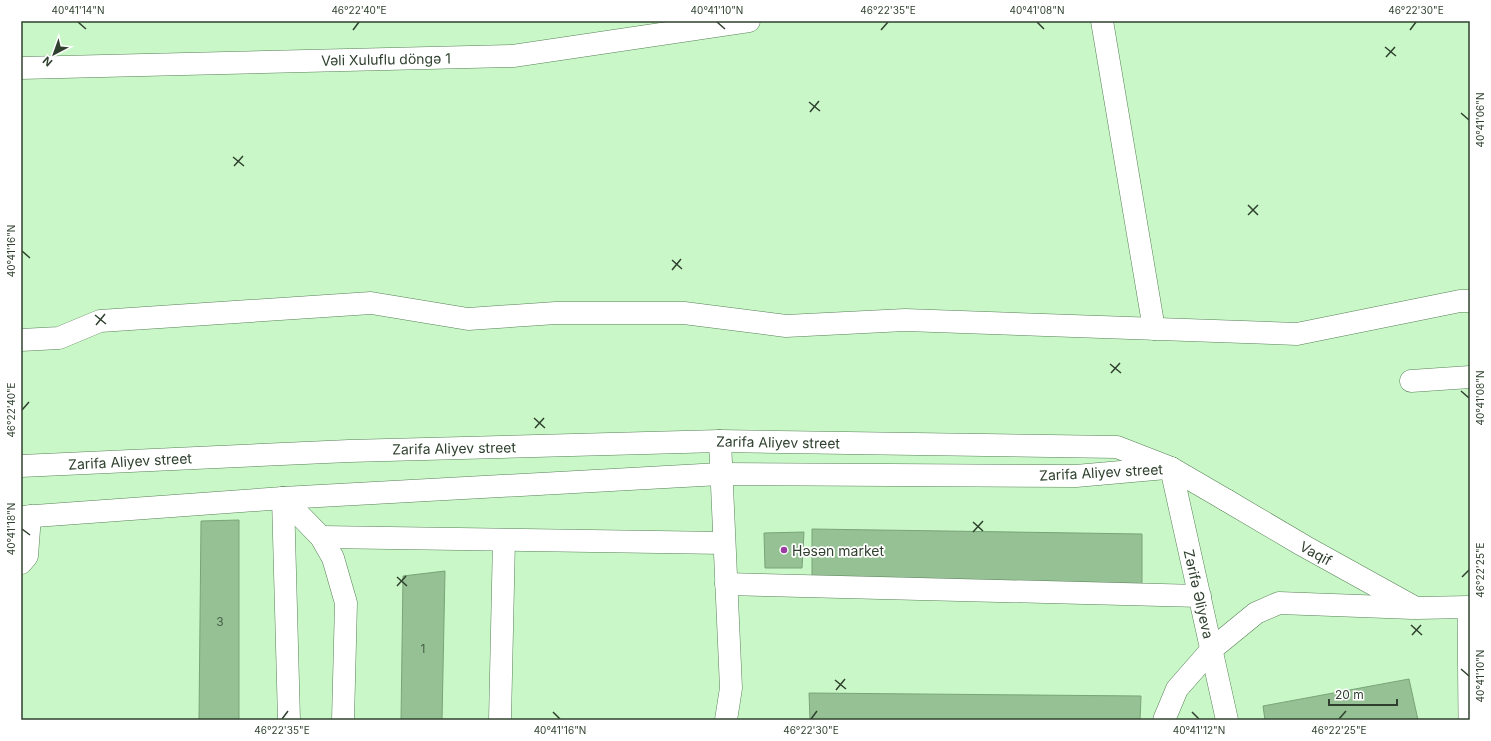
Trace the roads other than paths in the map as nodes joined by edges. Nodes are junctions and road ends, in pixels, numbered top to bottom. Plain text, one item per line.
1 (748, 21) edge
2 (1102, 21) edge
3 (21, 68) edge
4 (1470, 301) edge
5 (1154, 329) junction
6 (21, 340) edge
7 (1470, 377) edge
8 (1411, 381) dead end
9 (720, 441) junction
10 (21, 466) edge
11 (1171, 468) junction
12 (720, 474) junction
13 (283, 498) junction
14 (25, 516) edge
15 (321, 537) junction
16 (504, 540) junction
17 (724, 543) junction
18 (21, 563) edge
19 (726, 584) junction
20 (1200, 596) junction
21 (1467, 607) edge
22 (1416, 608) junction
23 (1212, 649) junction
24 (289, 720) edge
25 (343, 720) edge
26 (500, 720) edge
27 (726, 720) edge
28 (1164, 720) edge
29 (1227, 720) edge
30 (1466, 720) edge

1 - 3 street, Vəli Xuluflu döngə 1
2 - 5 street
4 - 5 street
5 - 6 street
7 - 8 street
9 - 10 street, Zarifa Aliyev street
9 - 11 street, Zarifa Aliyev street
9 - 12 street
11 - 12 street, Zarifa Aliyev street
11 - 20 street, Zərifə Əliyeva
11 - 22 street, Vaqif
12 - 13 street, Zarifa Aliyev street
12 - 17 street
13 - 14 street, Zarifa Aliyev street
13 - 15 street
13 - 24 street
14 - 18 street
15 - 16 street
15 - 25 street
16 - 17 street
16 - 26 street
17 - 19 street
19 - 20 street
19 - 27 street
20 - 23 street, Zərifə Əliyeva
21 - 22 street
21 - 30 lane
22 - 23 street
23 - 28 street
23 - 29 street, Zərifə Əliyeva

